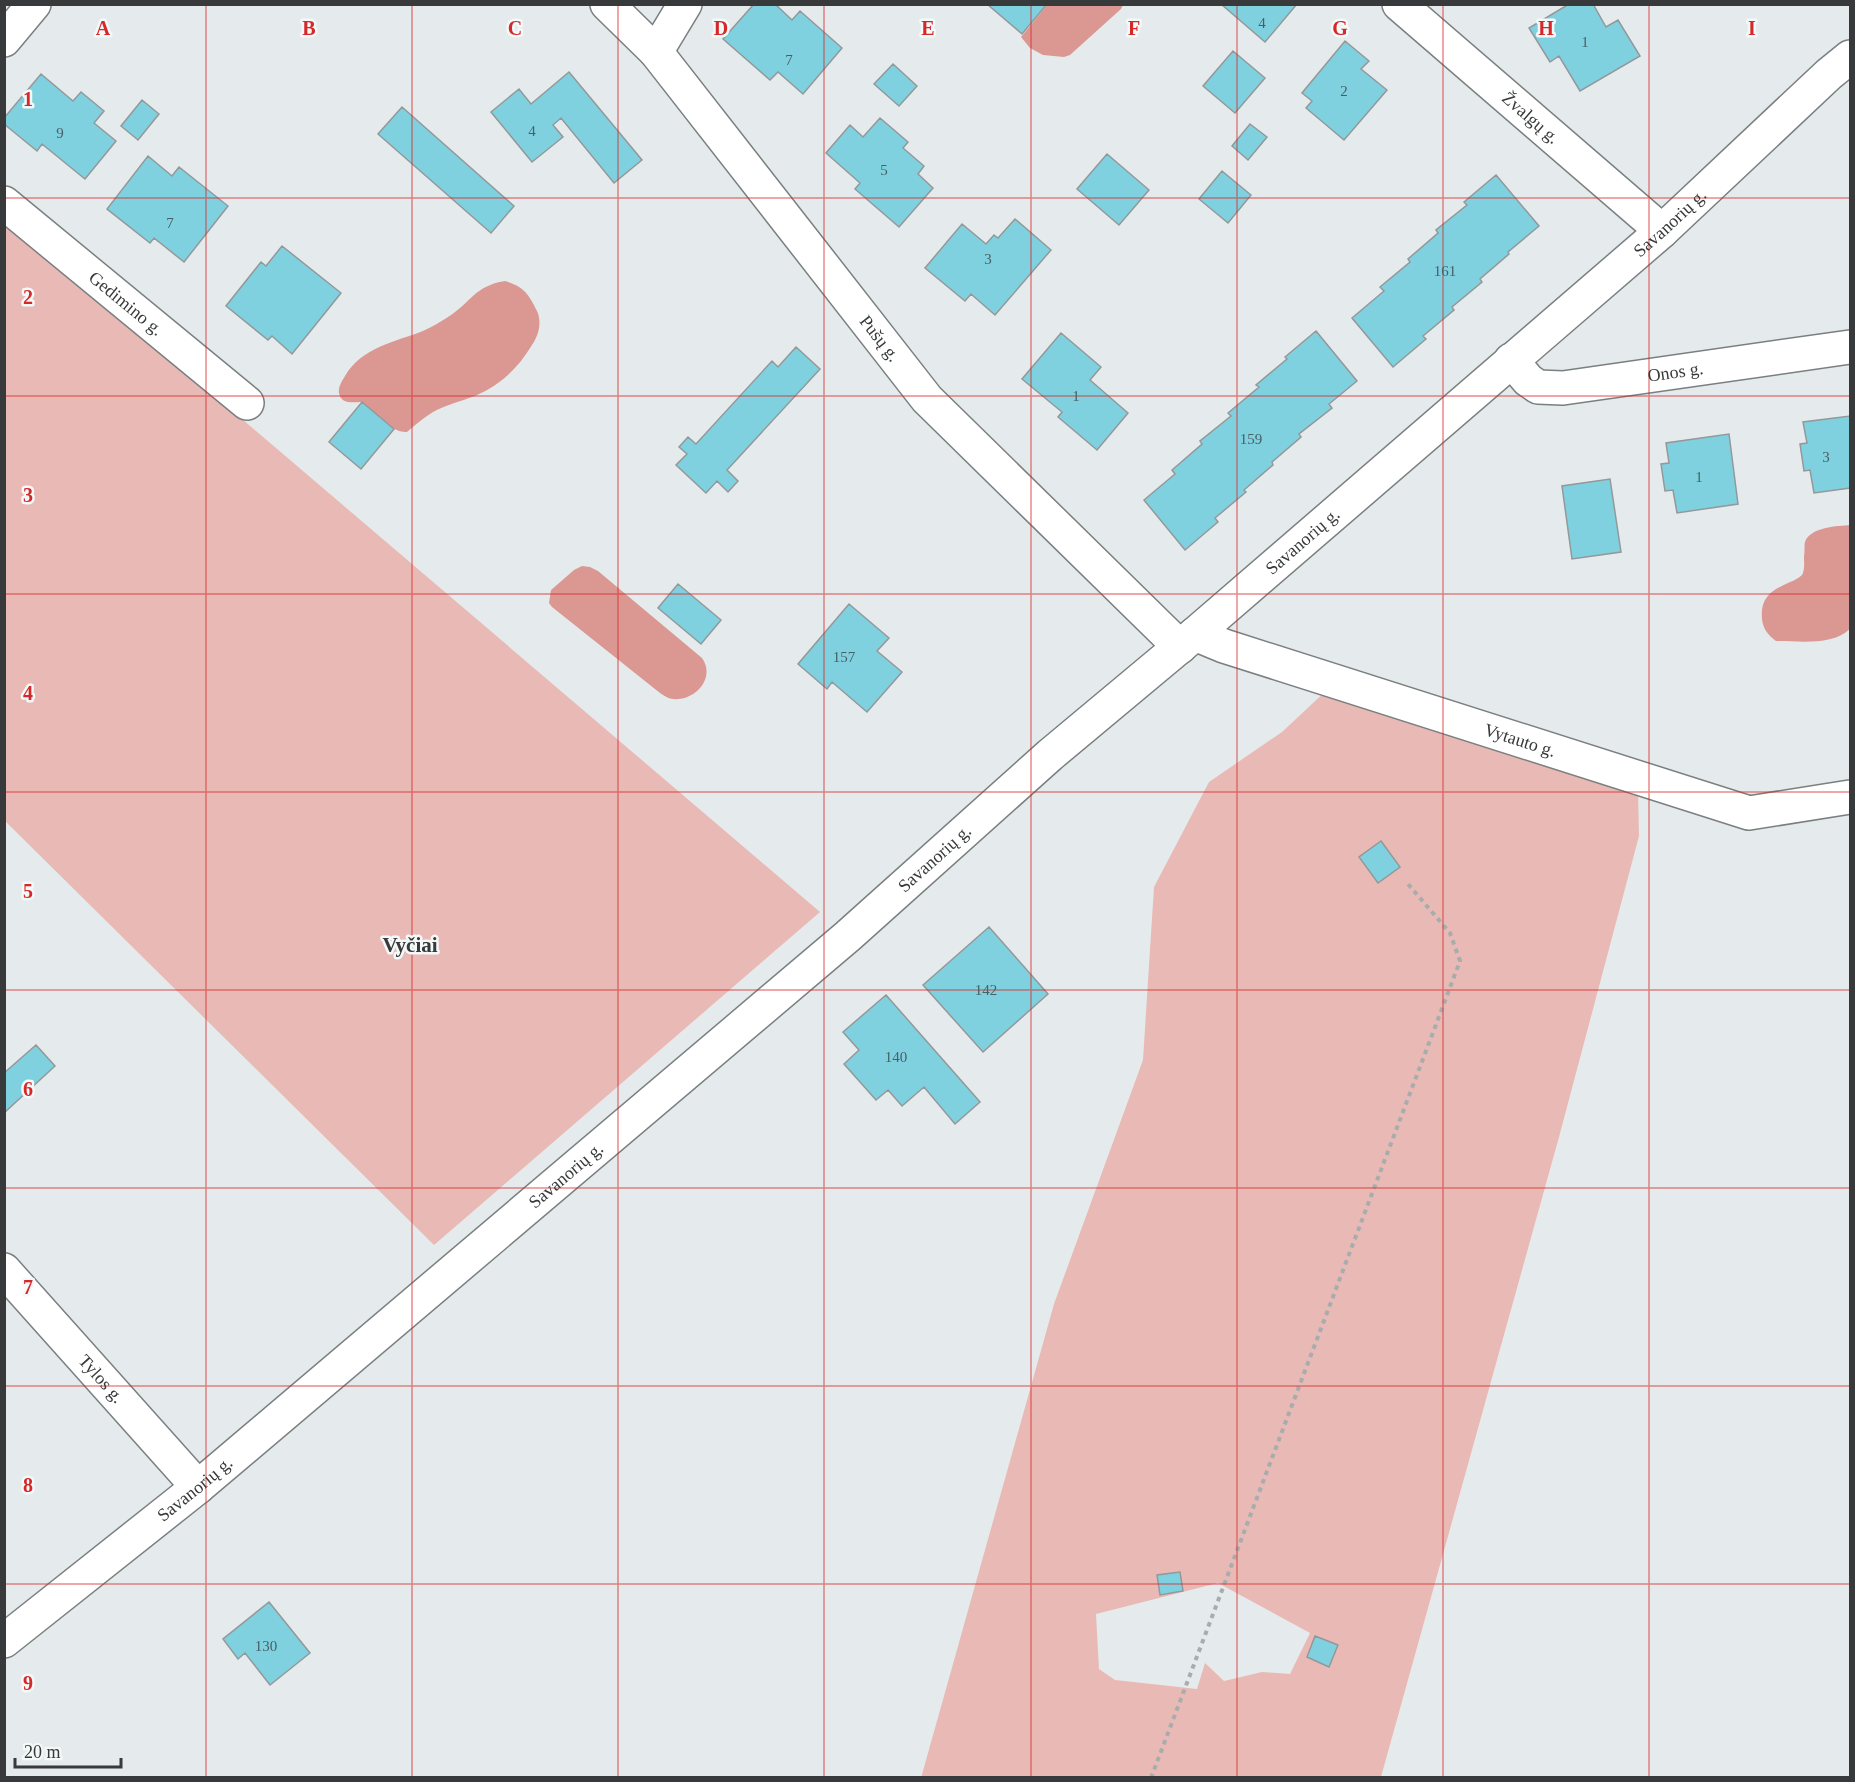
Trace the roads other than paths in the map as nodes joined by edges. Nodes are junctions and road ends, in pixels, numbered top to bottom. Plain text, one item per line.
1 (34, 4) edge
2 (607, 4) edge
3 (685, 4) edge
4 (1399, 4) edge
5 (4, 40) edge
6 (656, 52) junction
7 (1851, 57) edge
8 (4, 203) edge
9 (1662, 231) junction
10 (1851, 347) edge
11 (1511, 360) junction
12 (247, 403) dead end
13 (1187, 640) junction
14 (1851, 797) edge
15 (4, 1270) edge
16 (198, 1487) junction
17 (4, 1641) edge

1 - 5 street
2 - 6 street, Pušų g.
3 - 6 street
4 - 9 street, Žvalgų g.
6 - 13 street, Pušų g.
7 - 9 street, Savanorių g.
8 - 12 street, Gedimino g.
9 - 11 street, Savanorių g.
10 - 11 street, Onos g.
11 - 13 street, Savanorių g.
13 - 14 street, Vytauto g.
13 - 16 street, Savanorių g.
15 - 16 street, Tylos g.
16 - 17 street, Savanorių g.

